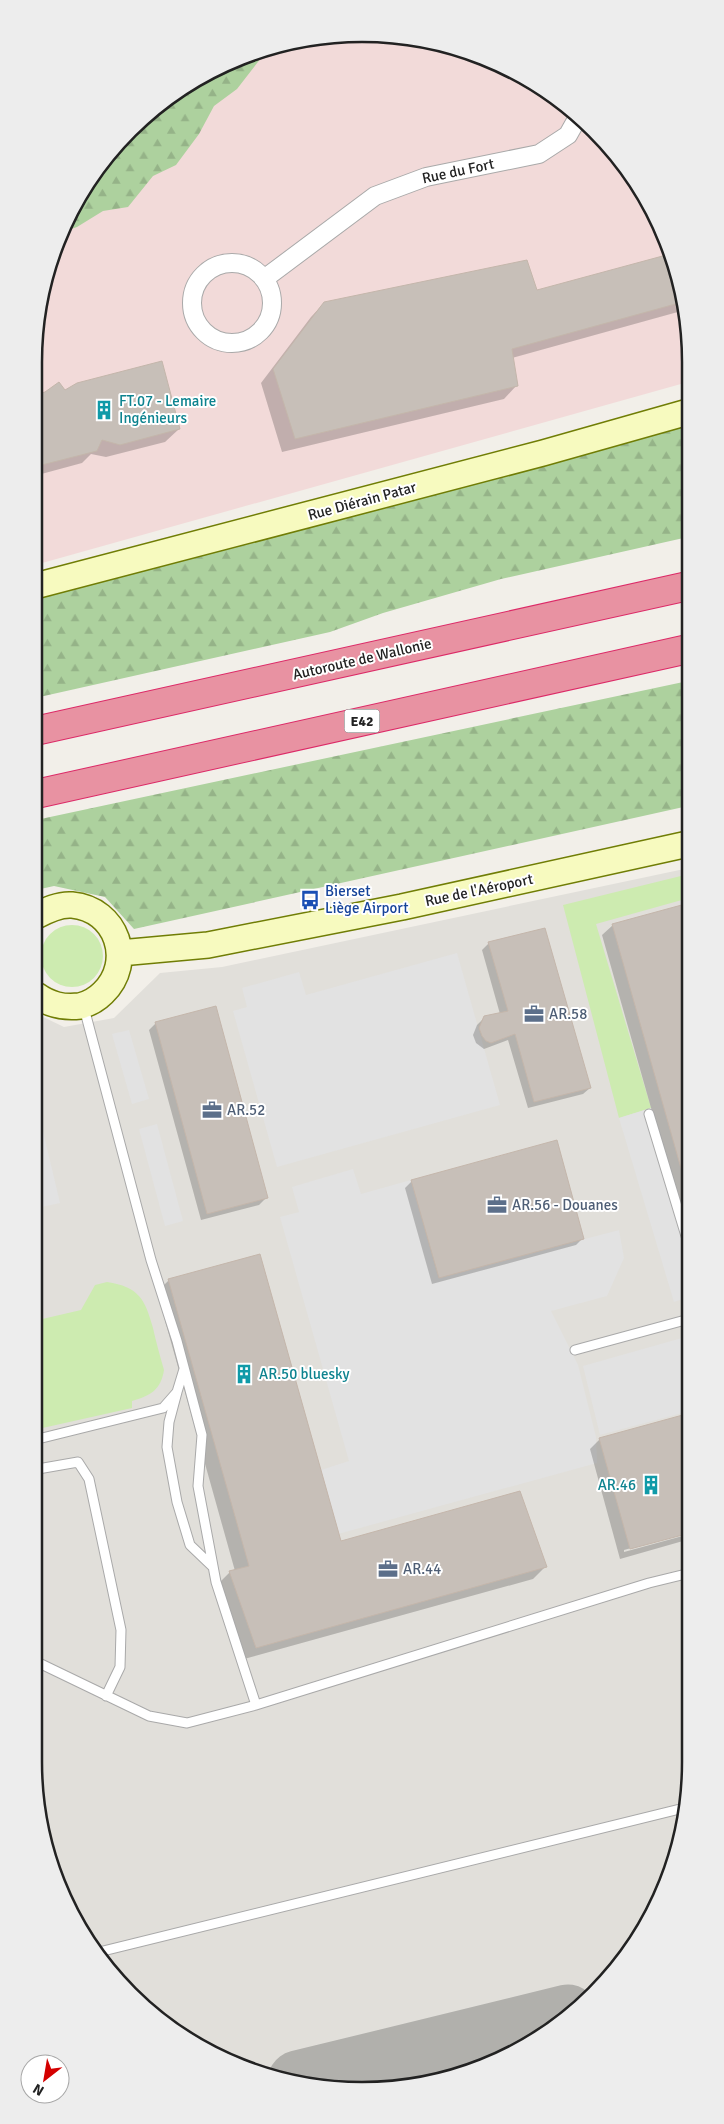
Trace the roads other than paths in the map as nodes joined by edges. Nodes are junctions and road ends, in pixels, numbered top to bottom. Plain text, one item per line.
1 (575, 123) edge
2 (264, 279) junction
3 (682, 414) edge
4 (43, 584) edge
5 (682, 587) edge
6 (682, 651) edge
7 (43, 729) edge
8 (43, 792) edge
9 (682, 845) edge
10 (43, 912) edge
11 (120, 954) junction
12 (43, 998) edge
13 (83, 1005) junction
14 (649, 1114) dead end
15 (682, 1223) edge
16 (682, 1320) edge
17 (575, 1350) dead end
18 (184, 1369) junction
19 (177, 1392) junction
20 (43, 1438) edge
21 (43, 1468) edge
22 (212, 1566) junction
23 (682, 1575) edge
24 (43, 1665) edge
25 (106, 1696) junction
26 (256, 1705) junction
27 (678, 1810) edge
28 (105, 1951) edge

1 - 2 street, Rue du Fort
2 - 2 street
3 - 4 street, Rue Diérain Patar
5 - 7 highway, Autoroute de Wallonie
6 - 8 highway, E42
9 - 11 street, Rue de l'Aéroport
10 - 11 street
11 - 13 street
12 - 13 street
13 - 18 lane
14 - 15 lane
16 - 17 lane
18 - 19 lane
18 - 22 lane
19 - 20 lane
19 - 22 lane
21 - 25 lane
22 - 26 lane
23 - 26 lane
24 - 25 lane
25 - 26 lane
27 - 28 lane

